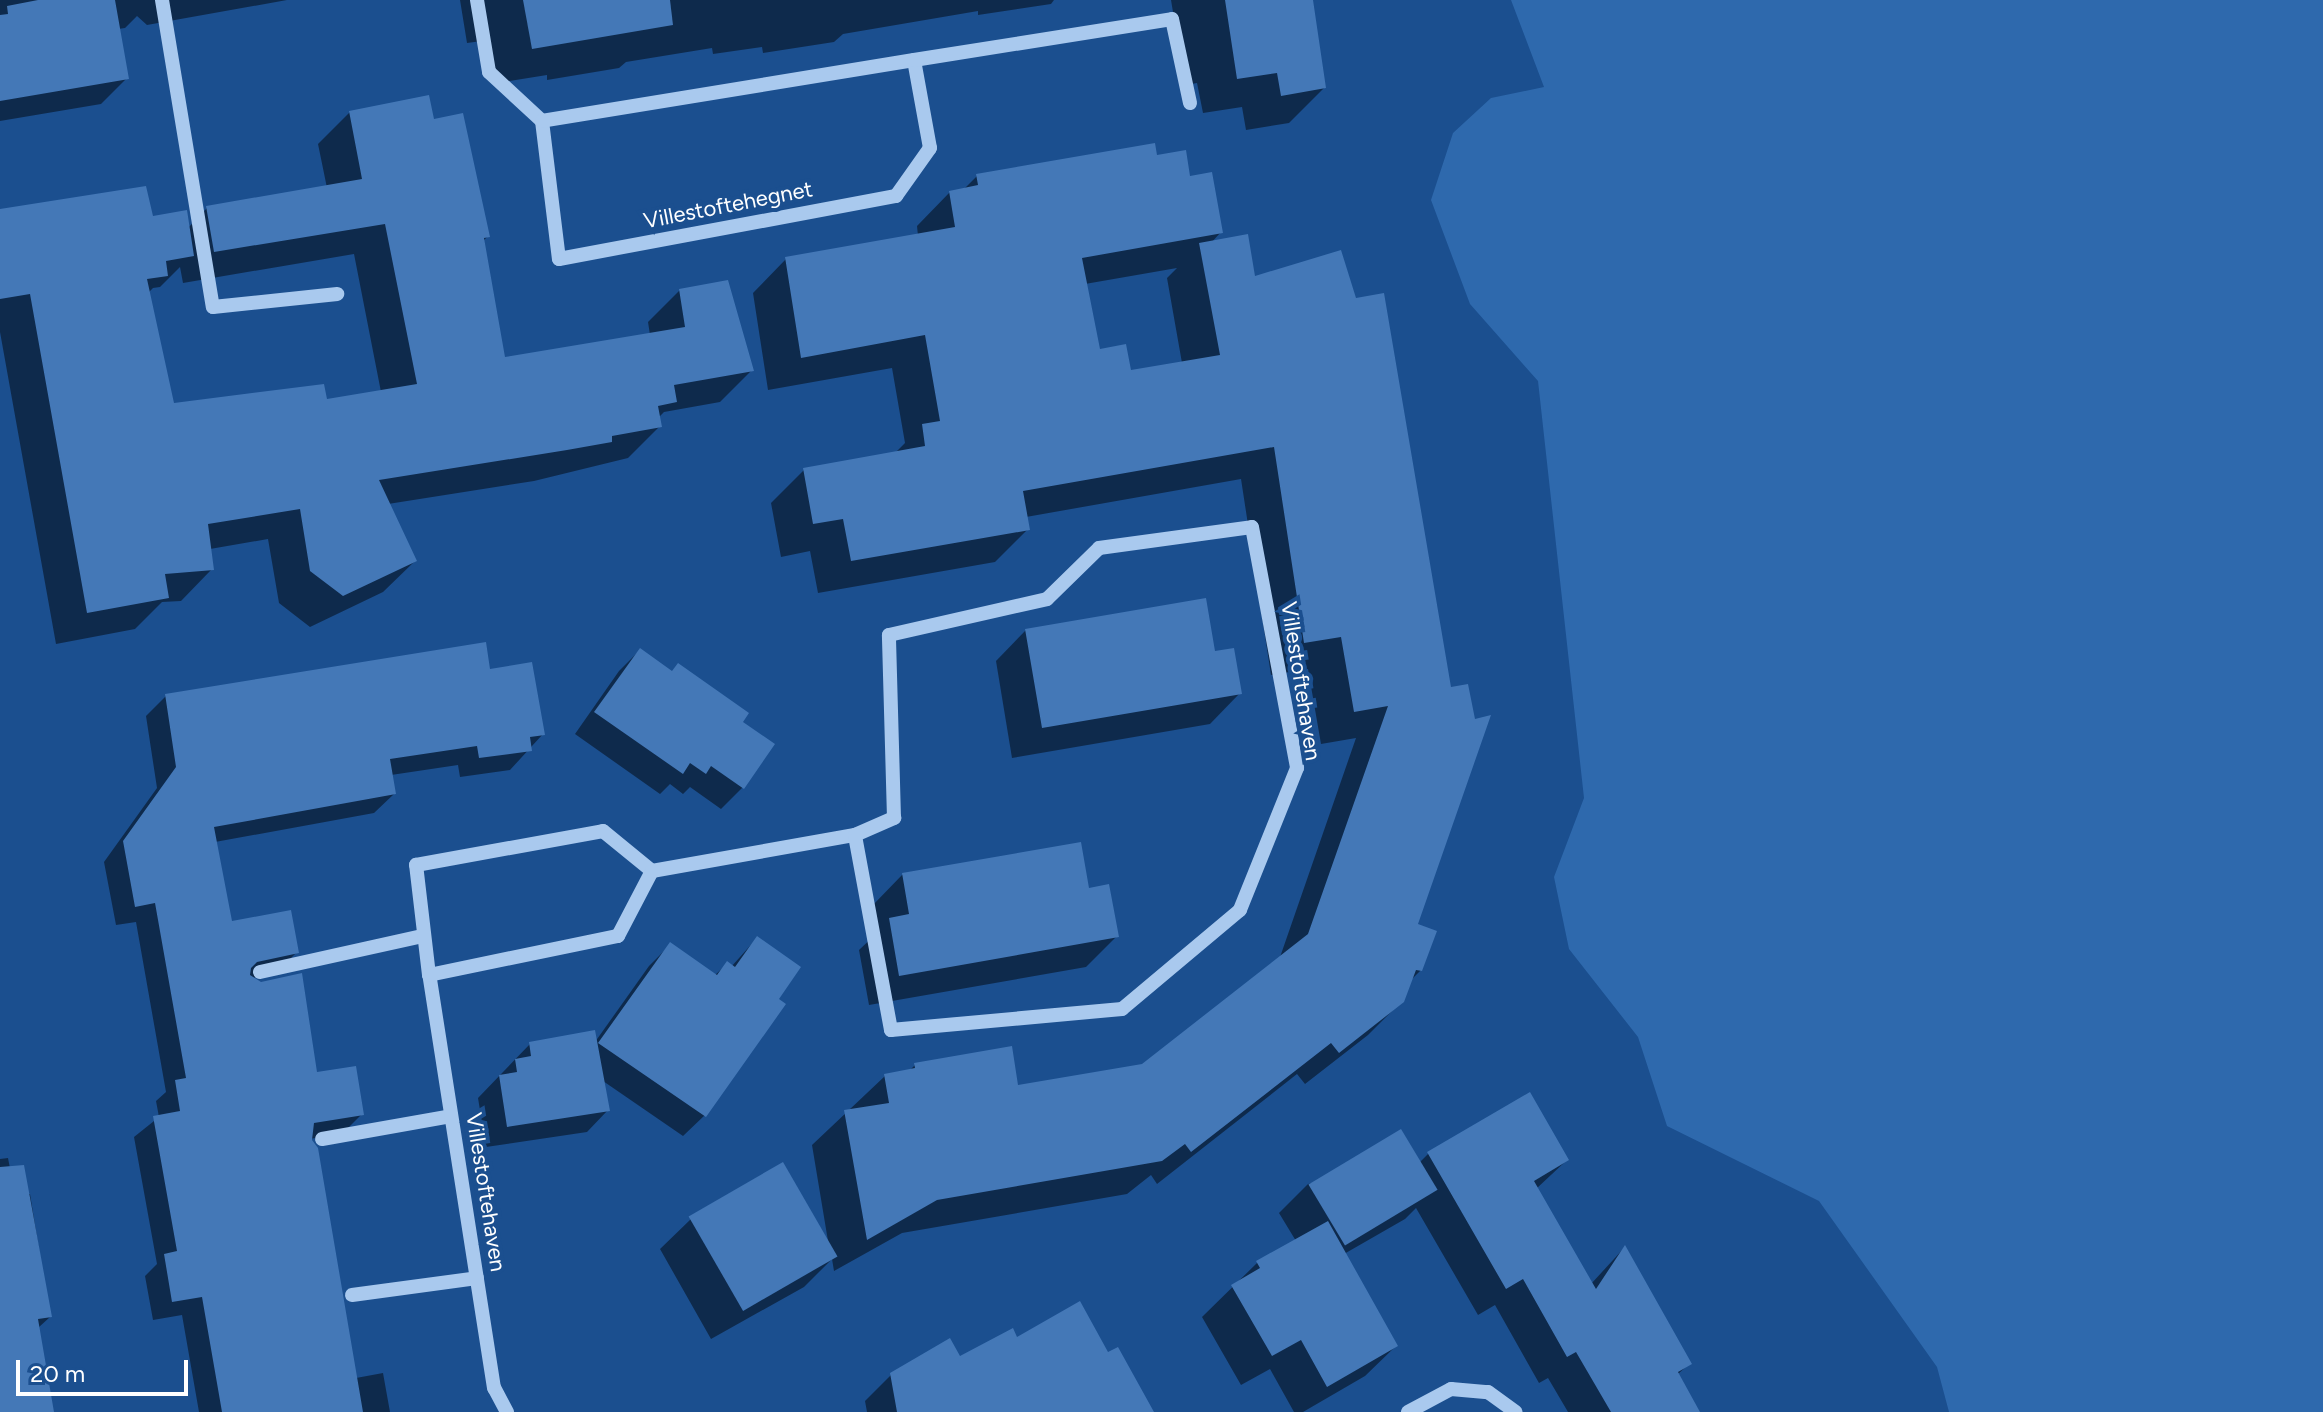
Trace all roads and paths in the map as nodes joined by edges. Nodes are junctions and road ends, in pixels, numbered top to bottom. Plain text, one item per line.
1 (162, 0) edge
2 (477, 0) edge
3 (914, 60) junction
4 (1190, 103) dead end
5 (542, 121) junction
6 (337, 294) dead end
7 (855, 835) junction
8 (652, 871) junction
9 (423, 936) junction
10 (260, 972) dead end
11 (429, 975) junction
12 (451, 1116) junction
13 (322, 1139) dead end
14 (477, 1278) junction
15 (352, 1295) dead end
16 (507, 1412) edge
17 (1408, 1412) edge
18 (1516, 1412) edge

1 - 6 street
2 - 5 street
3 - 4 street
3 - 5 street
3 - 5 street, Villestoftehegnet
7 - 7 street, Villestoftehaven
7 - 8 street, Villestoftehaven
8 - 9 street, Villestoftehaven
8 - 11 street
9 - 10 street
9 - 11 street, Villestoftehaven
11 - 12 street, Villestoftehaven
12 - 13 street
12 - 14 street, Villestoftehaven
14 - 15 street
14 - 16 street, Villestoftehaven
17 - 18 street

